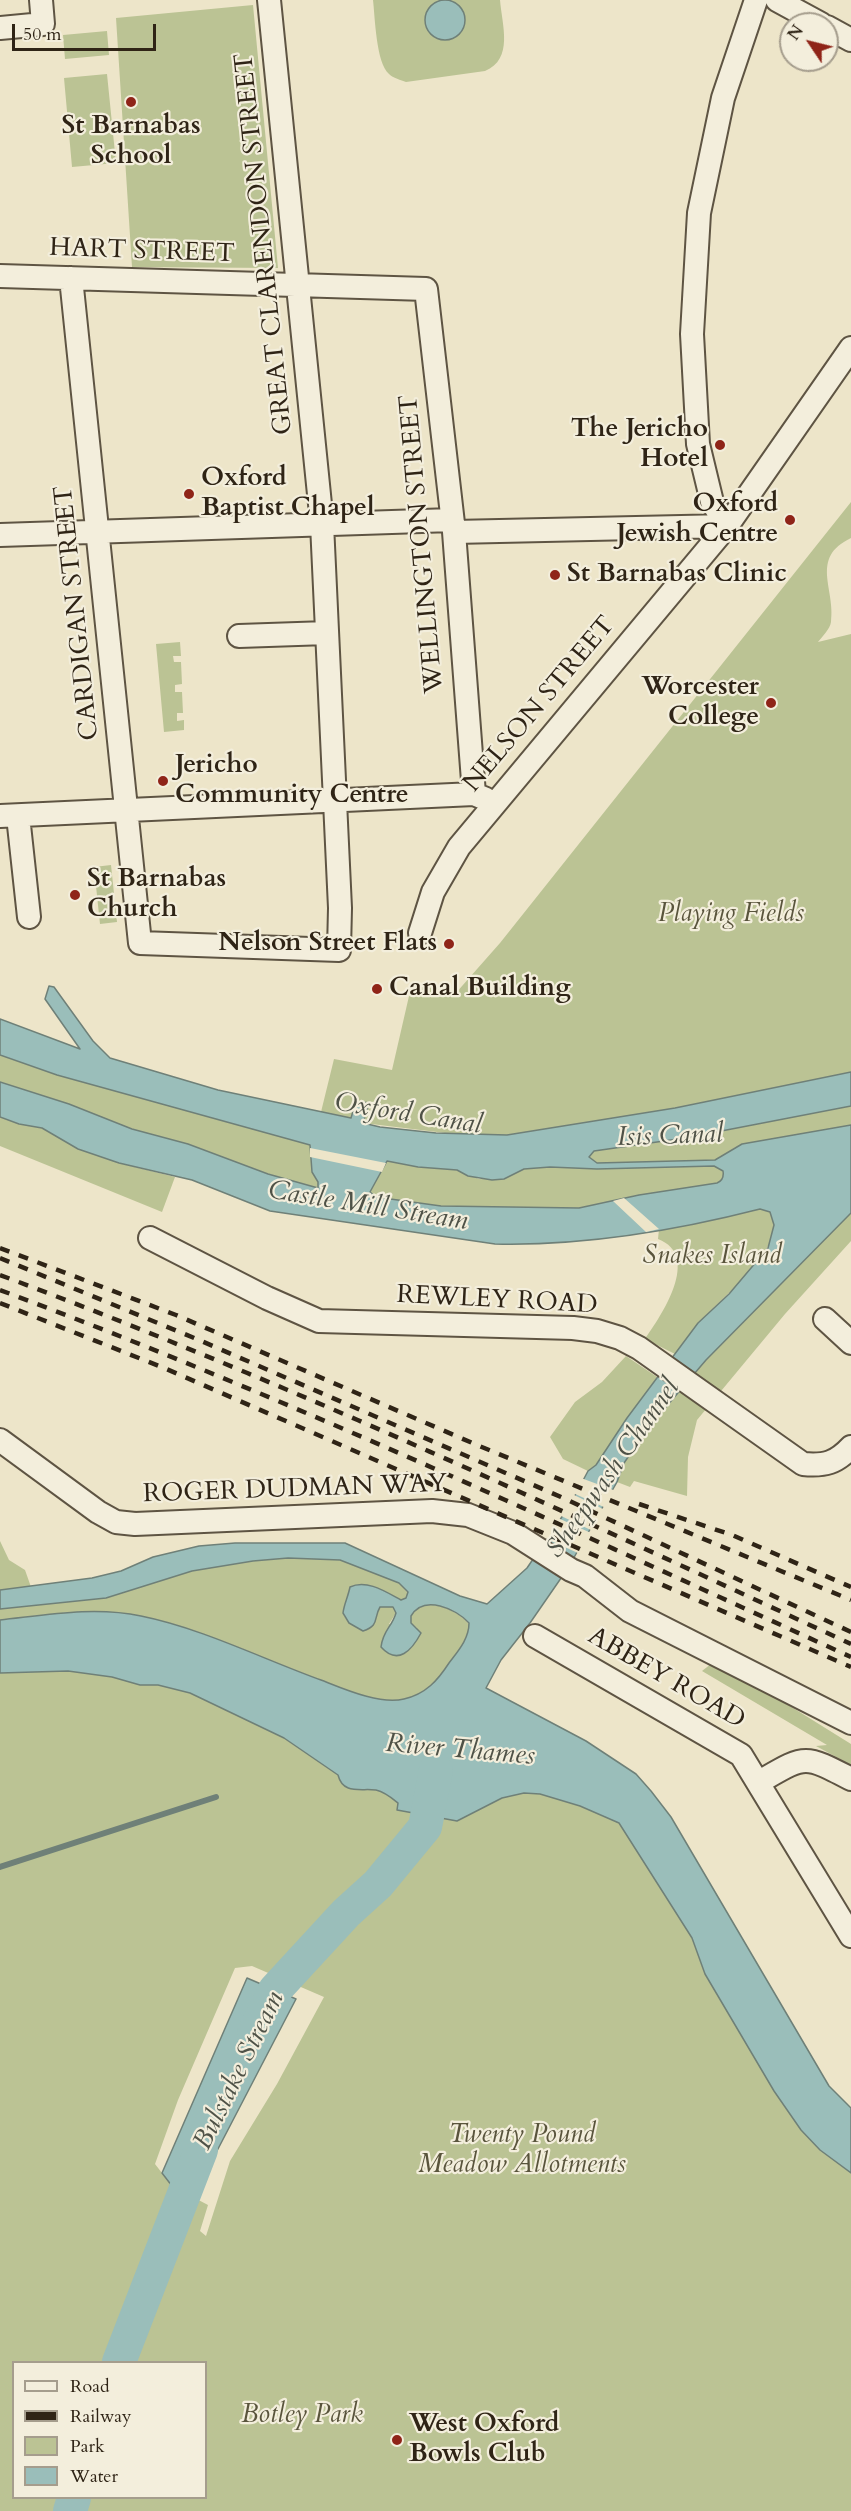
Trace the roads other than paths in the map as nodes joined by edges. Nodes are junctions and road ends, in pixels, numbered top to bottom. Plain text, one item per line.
1 (40, 0) edge
2 (269, 0) edge
3 (756, 0) edge
4 (777, 0) edge
5 (799, 12) edge
6 (0, 28) edge
7 (0, 276) edge
8 (71, 278) junction
9 (298, 285) junction
10 (426, 289) joint
11 (851, 348) edge
12 (322, 525) junction
13 (453, 526) junction
14 (727, 526) junction
15 (98, 532) junction
16 (0, 535) edge
17 (327, 633) junction
18 (239, 636) dead end
19 (474, 794) junction
20 (334, 799) junction
21 (495, 803) junction
22 (128, 812) junction
23 (9, 816) edge
24 (29, 916) dead end
25 (420, 933) dead end
26 (140, 943) joint
27 (150, 1238) dead end
28 (825, 1319) dead end
29 (851, 1343) edge
30 (0, 1440) edge
31 (851, 1447) edge
32 (535, 1636) dead end
33 (851, 1723) edge
34 (851, 1779) edge
35 (759, 1782) junction
36 (851, 1936) edge

1 - 6 street
2 - 9 street, GREAT CLARENDON STREET
3 - 14 street
4 - 5 street
7 - 8 street, HART STREET
8 - 9 street, HART STREET
8 - 15 street, CARDIGAN STREET
9 - 10 street, HART STREET
9 - 12 street, GREAT CLARENDON STREET
10 - 13 street, WELLINGTON STREET
11 - 14 street, NELSON STREET
12 - 13 street
12 - 15 street
12 - 17 street, GREAT CLARENDON STREET
13 - 14 street
13 - 19 street, WELLINGTON STREET
14 - 21 street, NELSON STREET
15 - 16 street
15 - 22 street, CARDIGAN STREET
17 - 18 street
17 - 20 street, GREAT CLARENDON STREET
19 - 20 street
19 - 21 street
20 - 22 street
20 - 26 street, GREAT CLARENDON STREET
21 - 25 street, NELSON STREET
22 - 23 street
22 - 26 street, CARDIGAN STREET
23 - 24 street
27 - 31 street, REWLEY ROAD
28 - 29 street
30 - 33 street, ROGER DUDMAN WAY
32 - 35 street, ABBEY ROAD
34 - 35 street
35 - 36 street, ABBEY ROAD

